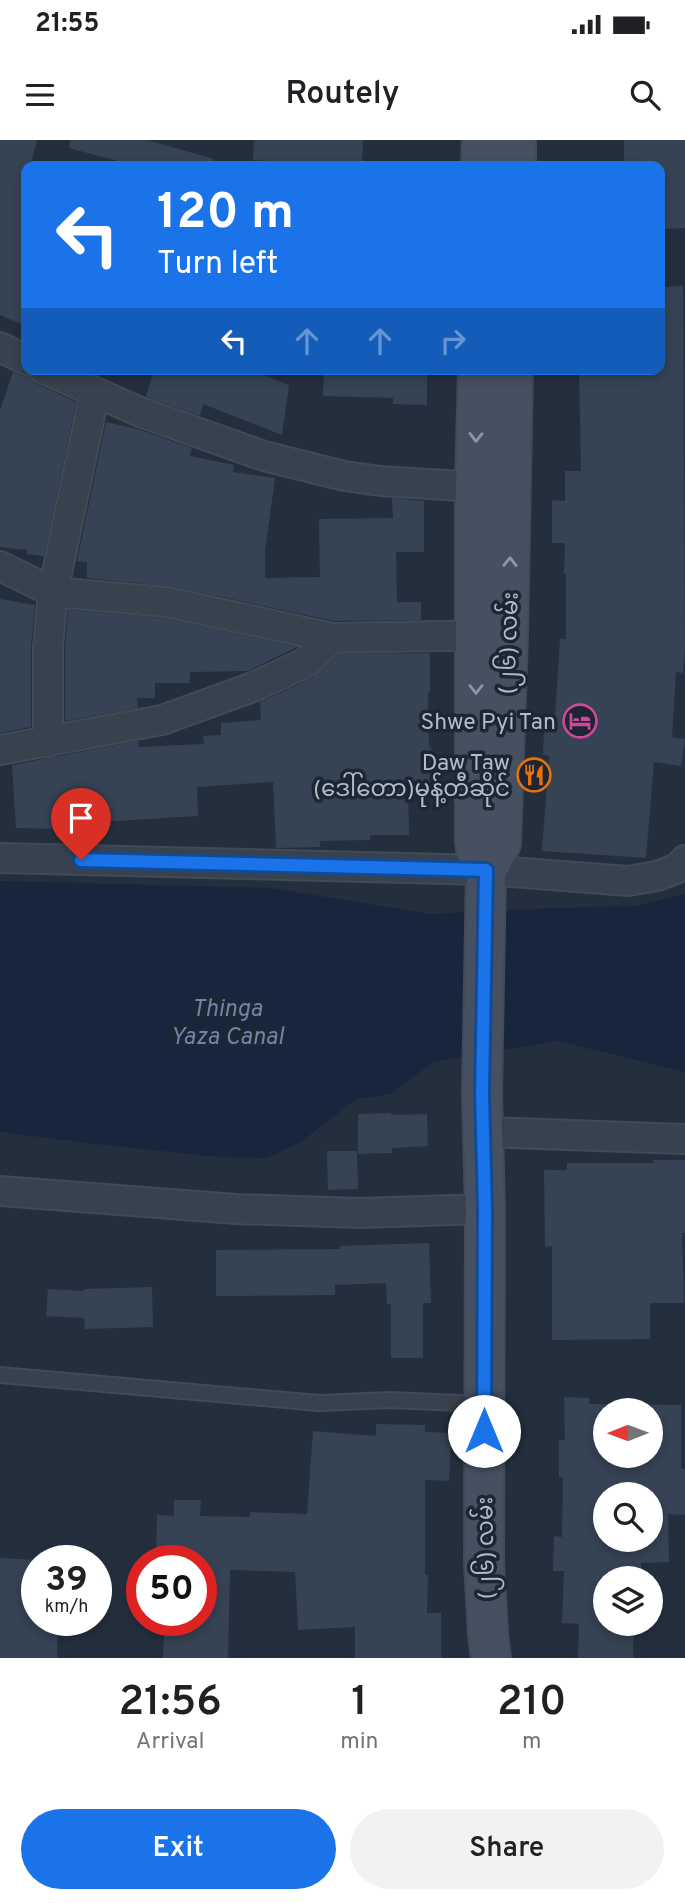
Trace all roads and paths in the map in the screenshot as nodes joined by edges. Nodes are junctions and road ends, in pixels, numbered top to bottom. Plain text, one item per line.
1 (482, 140) edge
2 (516, 140) edge
3 (481, 161) edge
4 (516, 161) edge
5 (0, 347) edge
6 (21, 358) edge
7 (57, 375) edge
8 (479, 375) edge
9 (512, 375) edge
10 (95, 392) junction
11 (493, 488) junction
12 (0, 566) edge
13 (53, 592) junction
14 (492, 635) junction
15 (332, 638) junction
16 (48, 741) junction
17 (0, 750) edge
18 (0, 859) edge
19 (685, 860) edge
20 (485, 881) junction
21 (483, 1113) junction
22 (685, 1139) edge
23 (0, 1191) edge
24 (485, 1209) junction
25 (0, 1375) edge
26 (485, 1404) junction
27 (491, 1658) edge

1 - 3 main road
2 - 4 main road
5 - 6 street
7 - 10 street
8 -> 11 main road, (၂၆) လမ်း
9 - 11 main road, (၂၆) လမ်း
10 - 11 street
10 - 13 street
11 - 14 main road, (၂၆) လမ်း
12 - 13 street
13 - 15 street
13 - 16 street
14 - 15 street
14 - 20 main road, (၂၆) လမ်း
15 - 16 street
16 - 17 street
18 - 20 street
19 - 20 street
20 - 21 main road, (၂၆) လမ်း
21 - 22 street
21 - 24 main road, (၂၆) လမ်း
23 - 24 street
24 - 26 main road, (၂၆) လမ်း
25 - 26 lane
26 - 27 main road, (၂၆) လမ်း

